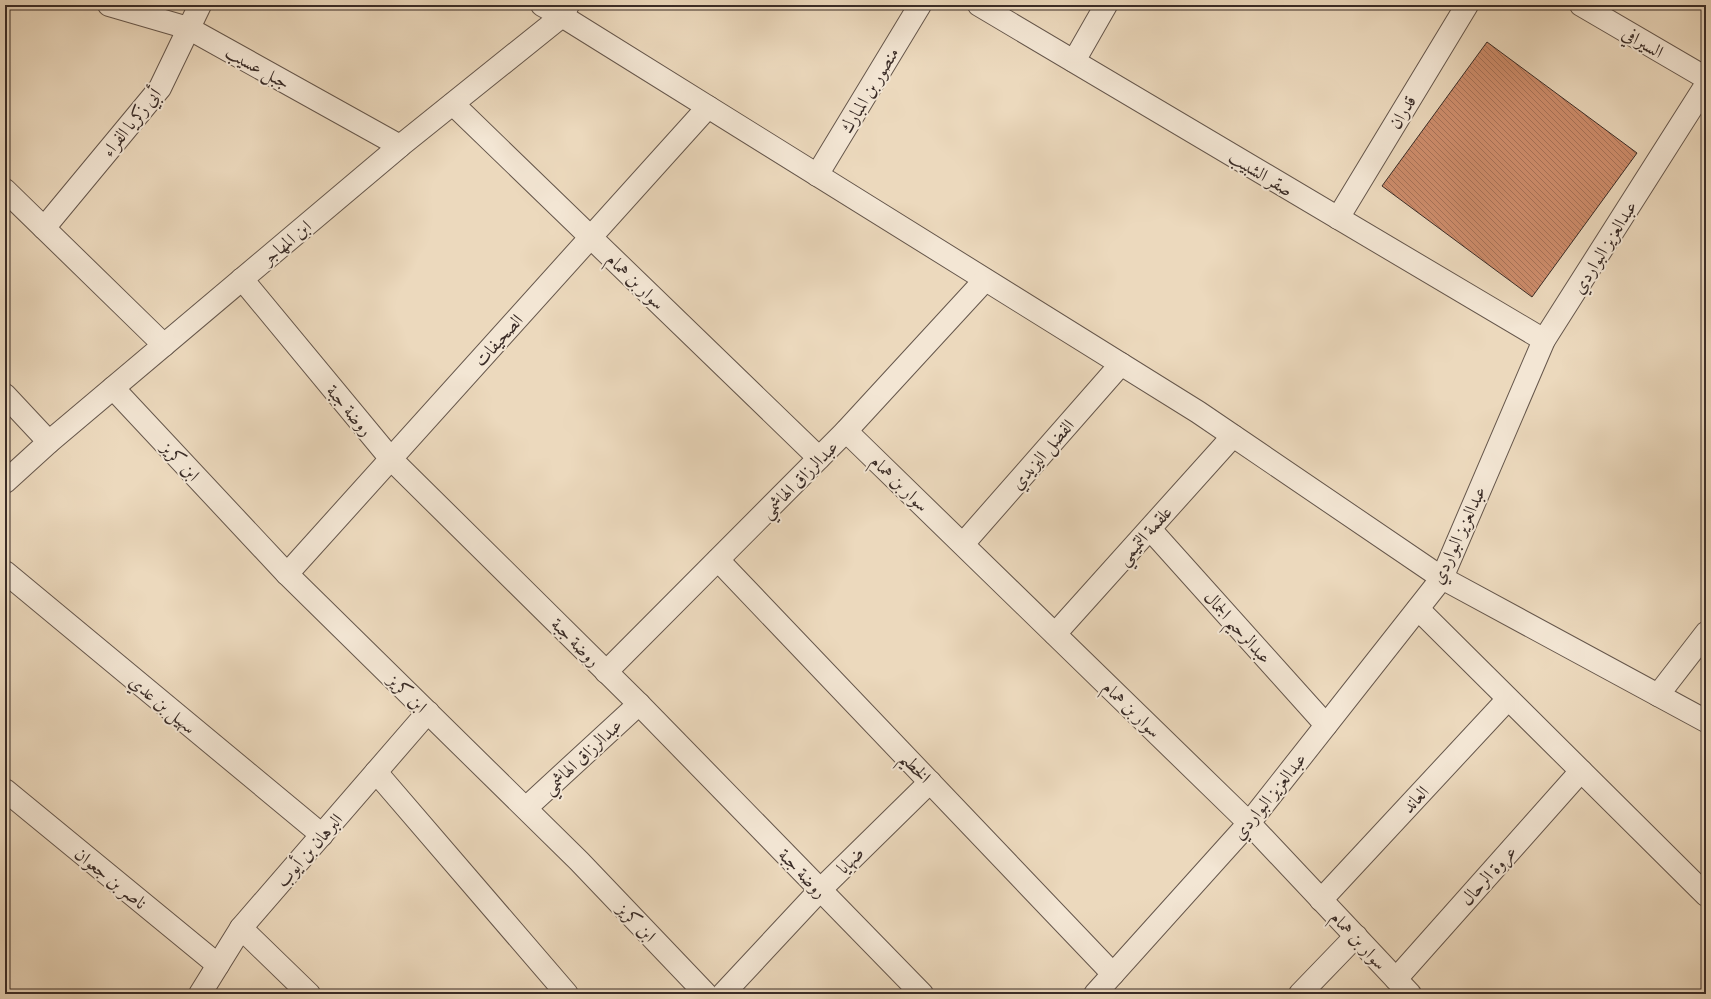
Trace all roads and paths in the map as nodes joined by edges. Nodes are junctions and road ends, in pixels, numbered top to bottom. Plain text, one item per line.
1 (109, 5) edge
2 (200, 5) edge
3 (542, 5) edge
4 (920, 5) edge
5 (978, 5) edge
6 (1106, 5) edge
7 (1467, 5) edge
8 (1581, 5) edge
9 (565, 10) edge
10 (188, 28) junction
11 (1074, 61) junction
12 (1706, 78) edge
13 (1706, 85) edge
14 (453, 104) junction
15 (708, 107) junction
16 (400, 146) junction
17 (817, 175) junction
18 (5, 190) edge
19 (1338, 218) junction
20 (44, 228) junction
21 (591, 237) junction
22 (242, 280) junction
23 (985, 280) junction
24 (1544, 340) junction
25 (164, 345) junction
26 (1121, 364) junction
27 (113, 388) junction
28 (5, 396) edge
29 (846, 431) junction
30 (1233, 436) junction
31 (49, 442) junction
32 (819, 458) junction
33 (391, 459) junction
34 (5, 482) edge
35 (1150, 529) junction
36 (963, 544) junction
37 (718, 560) junction
38 (5, 572) edge
39 (287, 574) junction
40 (1442, 578) junction
41 (1418, 609) junction
42 (1706, 633) edge
43 (1055, 634) junction
44 (606, 672) junction
45 (1658, 695) junction
46 (1508, 698) junction
47 (639, 704) junction
48 (428, 712) junction
49 (1706, 721) edge
50 (1326, 725) junction
51 (1581, 770) junction
52 (376, 772) junction
53 (930, 782) junction
54 (5, 790) edge
55 (526, 808) junction
56 (1249, 822) junction
57 (322, 835) junction
58 (820, 890) junction
59 (1706, 895) edge
60 (1321, 900) junction
61 (241, 928) junction
62 (1356, 936) junction
63 (218, 965) junction
64 (1113, 974) junction
65 (1403, 986) edge
66 (200, 994) edge
67 (309, 994) edge
68 (567, 994) edge
69 (706, 994) edge
70 (723, 994) edge
71 (922, 994) edge
72 (1096, 994) edge
73 (1300, 994) edge

1 - 10 street, جبل عسيب
2 - 10 street, أبي زكريا الفراء
3 - 9 street
4 - 17 street, منصور بن المبارك
5 - 11 street, صقر الشبيب
6 - 11 street
7 - 19 street, قدران
8 - 12 street, السيرافي
9 - 14 street, ابن المهاجر
9 - 15 street
10 - 16 street, جبل عسيب
10 - 20 street, أبي زكريا الفراء
11 - 19 street, صقر الشبيب
13 - 24 street, عبدالعزيز البواردي
14 - 16 street, ابن المهاجر
14 - 21 street, سوار بن همام
15 - 17 street
15 - 21 street, الصحيفات
16 - 22 street, ابن المهاجر
17 - 23 street
18 - 20 street
19 - 24 street, صقر الشبيب
20 - 25 street
21 - 32 street, سوار بن همام
21 - 33 street, الصحيفات
22 - 25 street, ابن المهاجر
22 - 33 street, روضة جبة
23 - 26 street
23 - 29 street, عبدالرزاق الهاشمي
24 - 40 street, عبدالعزيز البواردي
25 - 27 street, ابن المهاجر
26 - 30 street
26 - 36 street, الفضل اليزيدي
27 - 31 street, ابن المهاجر
27 - 39 street, ابن كريز
28 - 31 street
29 - 32 street, عبدالرزاق الهاشمي
29 - 36 street, سوار بن همام
30 - 35 street, علقمة التميمي
30 - 40 street
31 - 34 street, ابن المهاجر
32 - 37 street, عبدالرزاق الهاشمي
33 - 39 street, الصحيفات
33 - 44 street, روضة جبة
35 - 43 street, علقمة التميمي
35 - 50 street, عبدالرحيم الجمال
36 - 43 street, سوار بن همام
37 - 44 street, عبدالرزاق الهاشمي
37 - 53 street, الخطيم
38 - 57 street, سهيل بن عدي
39 - 48 street, ابن كريز
40 - 41 street, عبدالعزيز البواردي
40 - 45 street
41 - 46 street
41 - 50 street, عبدالعزيز البواردي
42 - 45 street
43 - 56 street, سوار بن همام
44 - 47 street, روضة جبة
45 - 49 street
46 - 51 street
46 - 60 street, العاند
47 - 55 street, عبدالرزاق الهاشمي
47 - 58 street, روضة جبة
48 - 52 street, البرهان بن أيوب
48 - 55 street, ابن كريز
50 - 56 street, عبدالعزيز البواردي
51 - 59 street
51 - 65 street, عروة الرحال
52 - 57 street, البرهان بن أيوب
52 - 68 street
53 - 58 street, ضهايا
53 - 64 street, الخطيم
54 - 63 street, ناصر بن جعوان
55 - 69 street, ابن كريز
56 - 60 street, سوار بن همام
56 - 64 street, عبدالعزيز البواردي
57 - 61 street, البرهان بن أيوب
58 - 70 street, ضهايا
58 - 71 street, روضة جبة
60 - 62 street, سوار بن همام
61 - 63 street, البرهان بن أيوب
61 - 67 street
62 - 65 street, سوار بن همام
62 - 73 street
63 - 66 street, البرهان بن أيوب
64 - 72 street, عبدالعزيز البواردي

